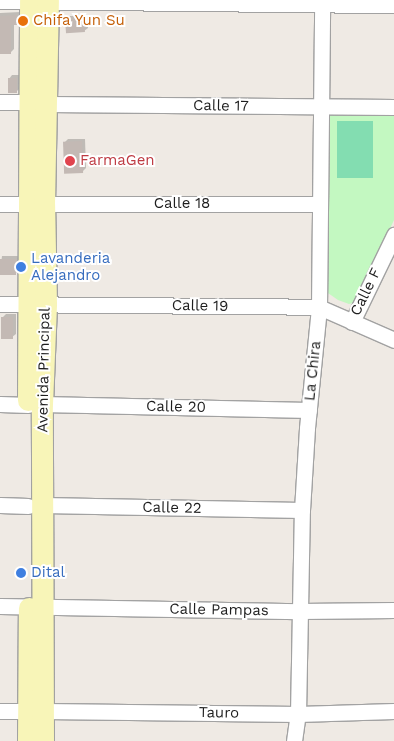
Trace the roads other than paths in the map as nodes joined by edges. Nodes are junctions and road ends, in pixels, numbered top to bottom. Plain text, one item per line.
1 (0, 1) edge
2 (39, 1) edge
3 (322, 2) edge
4 (394, 5) edge
5 (0, 102) edge
6 (39, 103) junction
7 (321, 107) junction
8 (394, 108) edge
9 (0, 204) edge
10 (37, 204) junction
11 (320, 204) junction
12 (394, 235) edge
13 (38, 303) junction
14 (0, 304) edge
15 (320, 307) junction
16 (352, 322) junction
17 (394, 340) edge
18 (0, 404) edge
19 (35, 404) junction
20 (309, 410) junction
21 (0, 505) edge
22 (36, 506) junction
23 (302, 510) junction
24 (0, 606) edge
25 (36, 606) junction
26 (394, 610) edge
27 (300, 611) junction
28 (0, 711) edge
29 (36, 711) junction
30 (394, 711) edge
31 (298, 714) junction
32 (28, 741) edge
33 (43, 741) edge
34 (294, 741) edge

1 - 2 street
2 - 3 street
2 - 6 street, Avenida Principal
3 - 4 street
3 - 7 street, La Chira
5 - 6 street, Calle 17
6 - 7 street, Calle 17
6 - 10 street, Avenida Principal
7 - 8 street, Calle 17
7 - 11 street, La Chira
9 - 10 street, Calle 18
10 - 11 street, Calle 18
10 - 13 street, Avenida Principal
11 - 15 street, La Chira
12 - 16 street, Calle F
13 - 14 street, Calle 19
13 - 15 street, Calle 19
13 - 19 street, Avenida Principal
15 - 16 street, Calle 19
15 - 20 street, La Chira
16 - 17 street, Calle 19
18 - 19 street, Calle 20
19 - 20 street, Calle 20
19 - 22 street, Avenida Principal
20 - 23 street, La Chira
21 - 22 street, Calle 22
22 - 23 street, Calle 22
22 - 25 street, Avenida Principal
23 - 27 street, La Chira
24 - 25 street, Calle Pampas
25 - 27 street, Calle Pampas
25 - 29 street, Avenida Principal
26 - 27 street, Calle Pampas
27 - 31 street, La Chira
28 - 29 street, Tauro
29 - 31 street, Tauro
29 - 32 street, Avenida Principal
29 - 33 street, Avenida Principal
30 - 31 street, Tauro
31 - 34 street, La Chira

